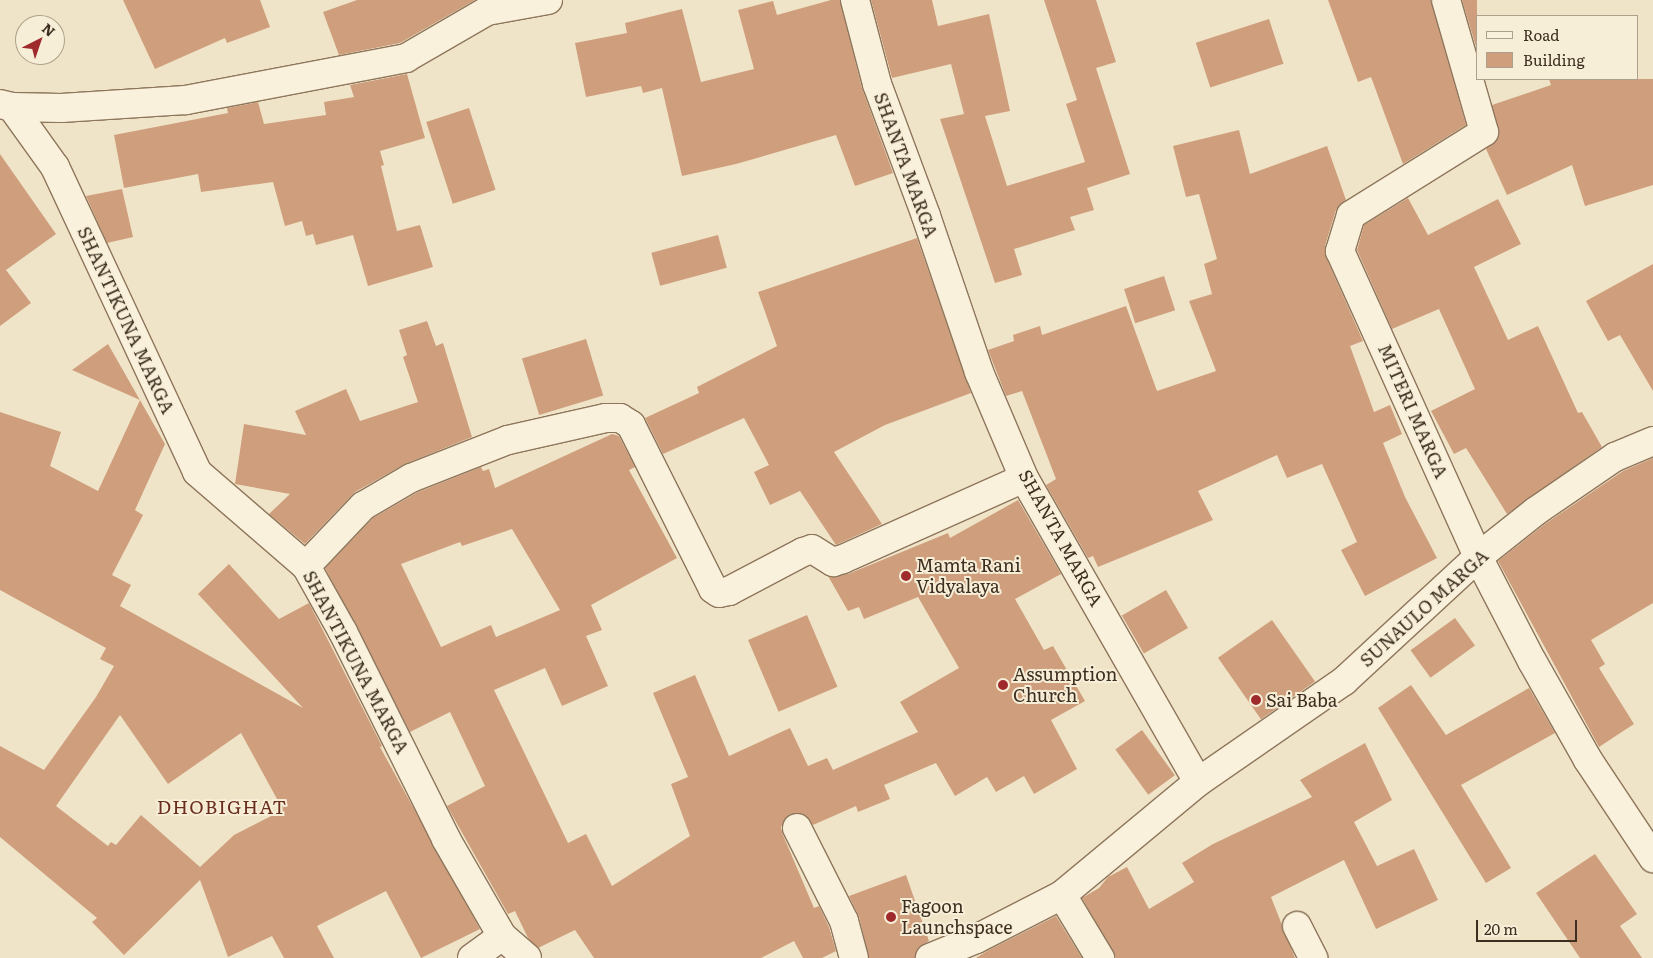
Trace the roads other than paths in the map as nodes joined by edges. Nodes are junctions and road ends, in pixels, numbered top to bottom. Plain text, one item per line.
1 (548, 0) edge
2 (855, 0) edge
3 (1446, 0) edge
4 (483, 6) edge
5 (6, 105) edge
6 (1653, 441) edge
7 (1024, 478) junction
8 (1478, 557) junction
9 (306, 566) junction
10 (1198, 782) junction
11 (797, 828) dead end
12 (1653, 858) edge
13 (1062, 895) junction
14 (1297, 926) dead end
15 (502, 936) junction
16 (472, 958) edge
17 (527, 958) edge
18 (854, 958) edge
19 (930, 958) edge
20 (1100, 958) edge
21 (1313, 958) edge

1 - 4 street
2 - 7 street, SHANTA MARGA
3 - 8 street, MITERI MARGA
4 - 5 street
5 - 9 street, SHANTIKUNA MARGA
6 - 8 street, SUNAULO MARGA
7 - 9 street
7 - 10 street, SHANTA MARGA
8 - 10 street, SUNAULO MARGA
8 - 12 street, MITERI MARGA
9 - 15 street, SHANTIKUNA MARGA
10 - 13 street
11 - 18 street
13 - 19 street
13 - 20 street
14 - 21 street
15 - 16 street
15 - 17 street, SHANTIKUNA MARGA

